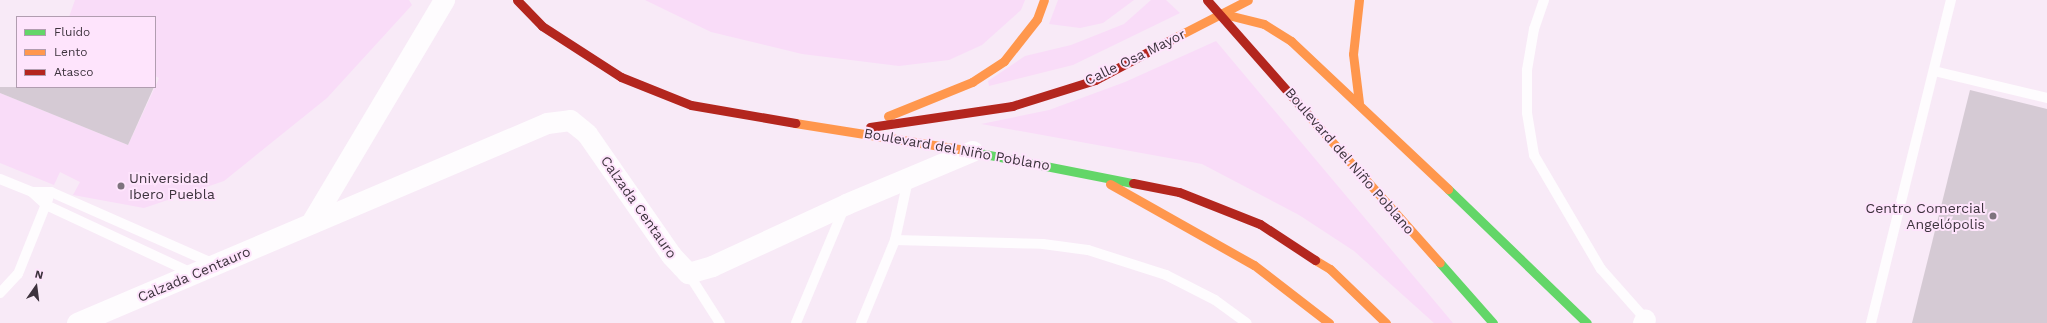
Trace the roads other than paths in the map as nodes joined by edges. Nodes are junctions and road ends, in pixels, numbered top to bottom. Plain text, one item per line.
1 (444, 0) edge
2 (518, 0) edge
3 (1044, 0) edge
4 (1207, 0) edge
5 (1248, 0) edge
6 (1359, 0) edge
7 (1544, 0) edge
8 (1951, 0) edge
9 (1220, 13) junction
10 (1934, 71) junction
11 (2047, 98) edge
12 (1359, 103) junction
13 (851, 130) junction
14 (972, 151) junction
15 (1089, 173) junction
16 (0, 179) edge
17 (908, 180) junction
18 (32, 192) junction
19 (50, 192) junction
20 (846, 204) junction
21 (46, 205) junction
22 (311, 224) junction
23 (895, 240) junction
24 (216, 265) junction
25 (194, 273) junction
26 (688, 273) junction
27 (0, 293) edge
28 (1646, 322) edge
29 (76, 323) edge
30 (720, 323) edge
31 (796, 323) edge
32 (861, 323) edge
33 (1247, 323) edge
34 (1328, 323) edge
35 (1386, 323) edge
36 (1493, 323) edge
37 (1587, 323) edge
38 (1871, 323) edge

1 - 22 street
2 - 13 main road, Boulevard del Niño Poblano
3 - 13 main road
4 - 9 main road, Boulevard del Niño Poblano
5 - 9 main road, Calle Osa Mayor
6 - 12 main road
7 - 28 lane
8 - 10 lane
9 - 12 main road
9 - 13 main road, Calle Osa Mayor
9 - 36 main road, Boulevard del Niño Poblano
10 - 11 lane
10 - 38 lane
12 - 37 main road
13 - 14 main road, Boulevard del Niño Poblano
14 - 15 main road, Boulevard del Niño Poblano
14 - 17 street
15 - 34 main road
15 - 35 main road, Boulevard del Niño Poblano
16 - 18 lane
17 - 20 street
17 - 23 lane
18 - 19 lane
18 - 21 lane
19 - 21 lane
19 - 24 lane
20 - 26 street
20 - 31 lane
21 - 25 lane
21 - 27 lane
22 - 24 street, Calzada Centauro
22 - 26 street, Calzada Centauro
23 - 32 lane
23 - 33 lane
24 - 25 street, Calzada Centauro
25 - 29 street, Calzada Centauro
26 - 30 lane

